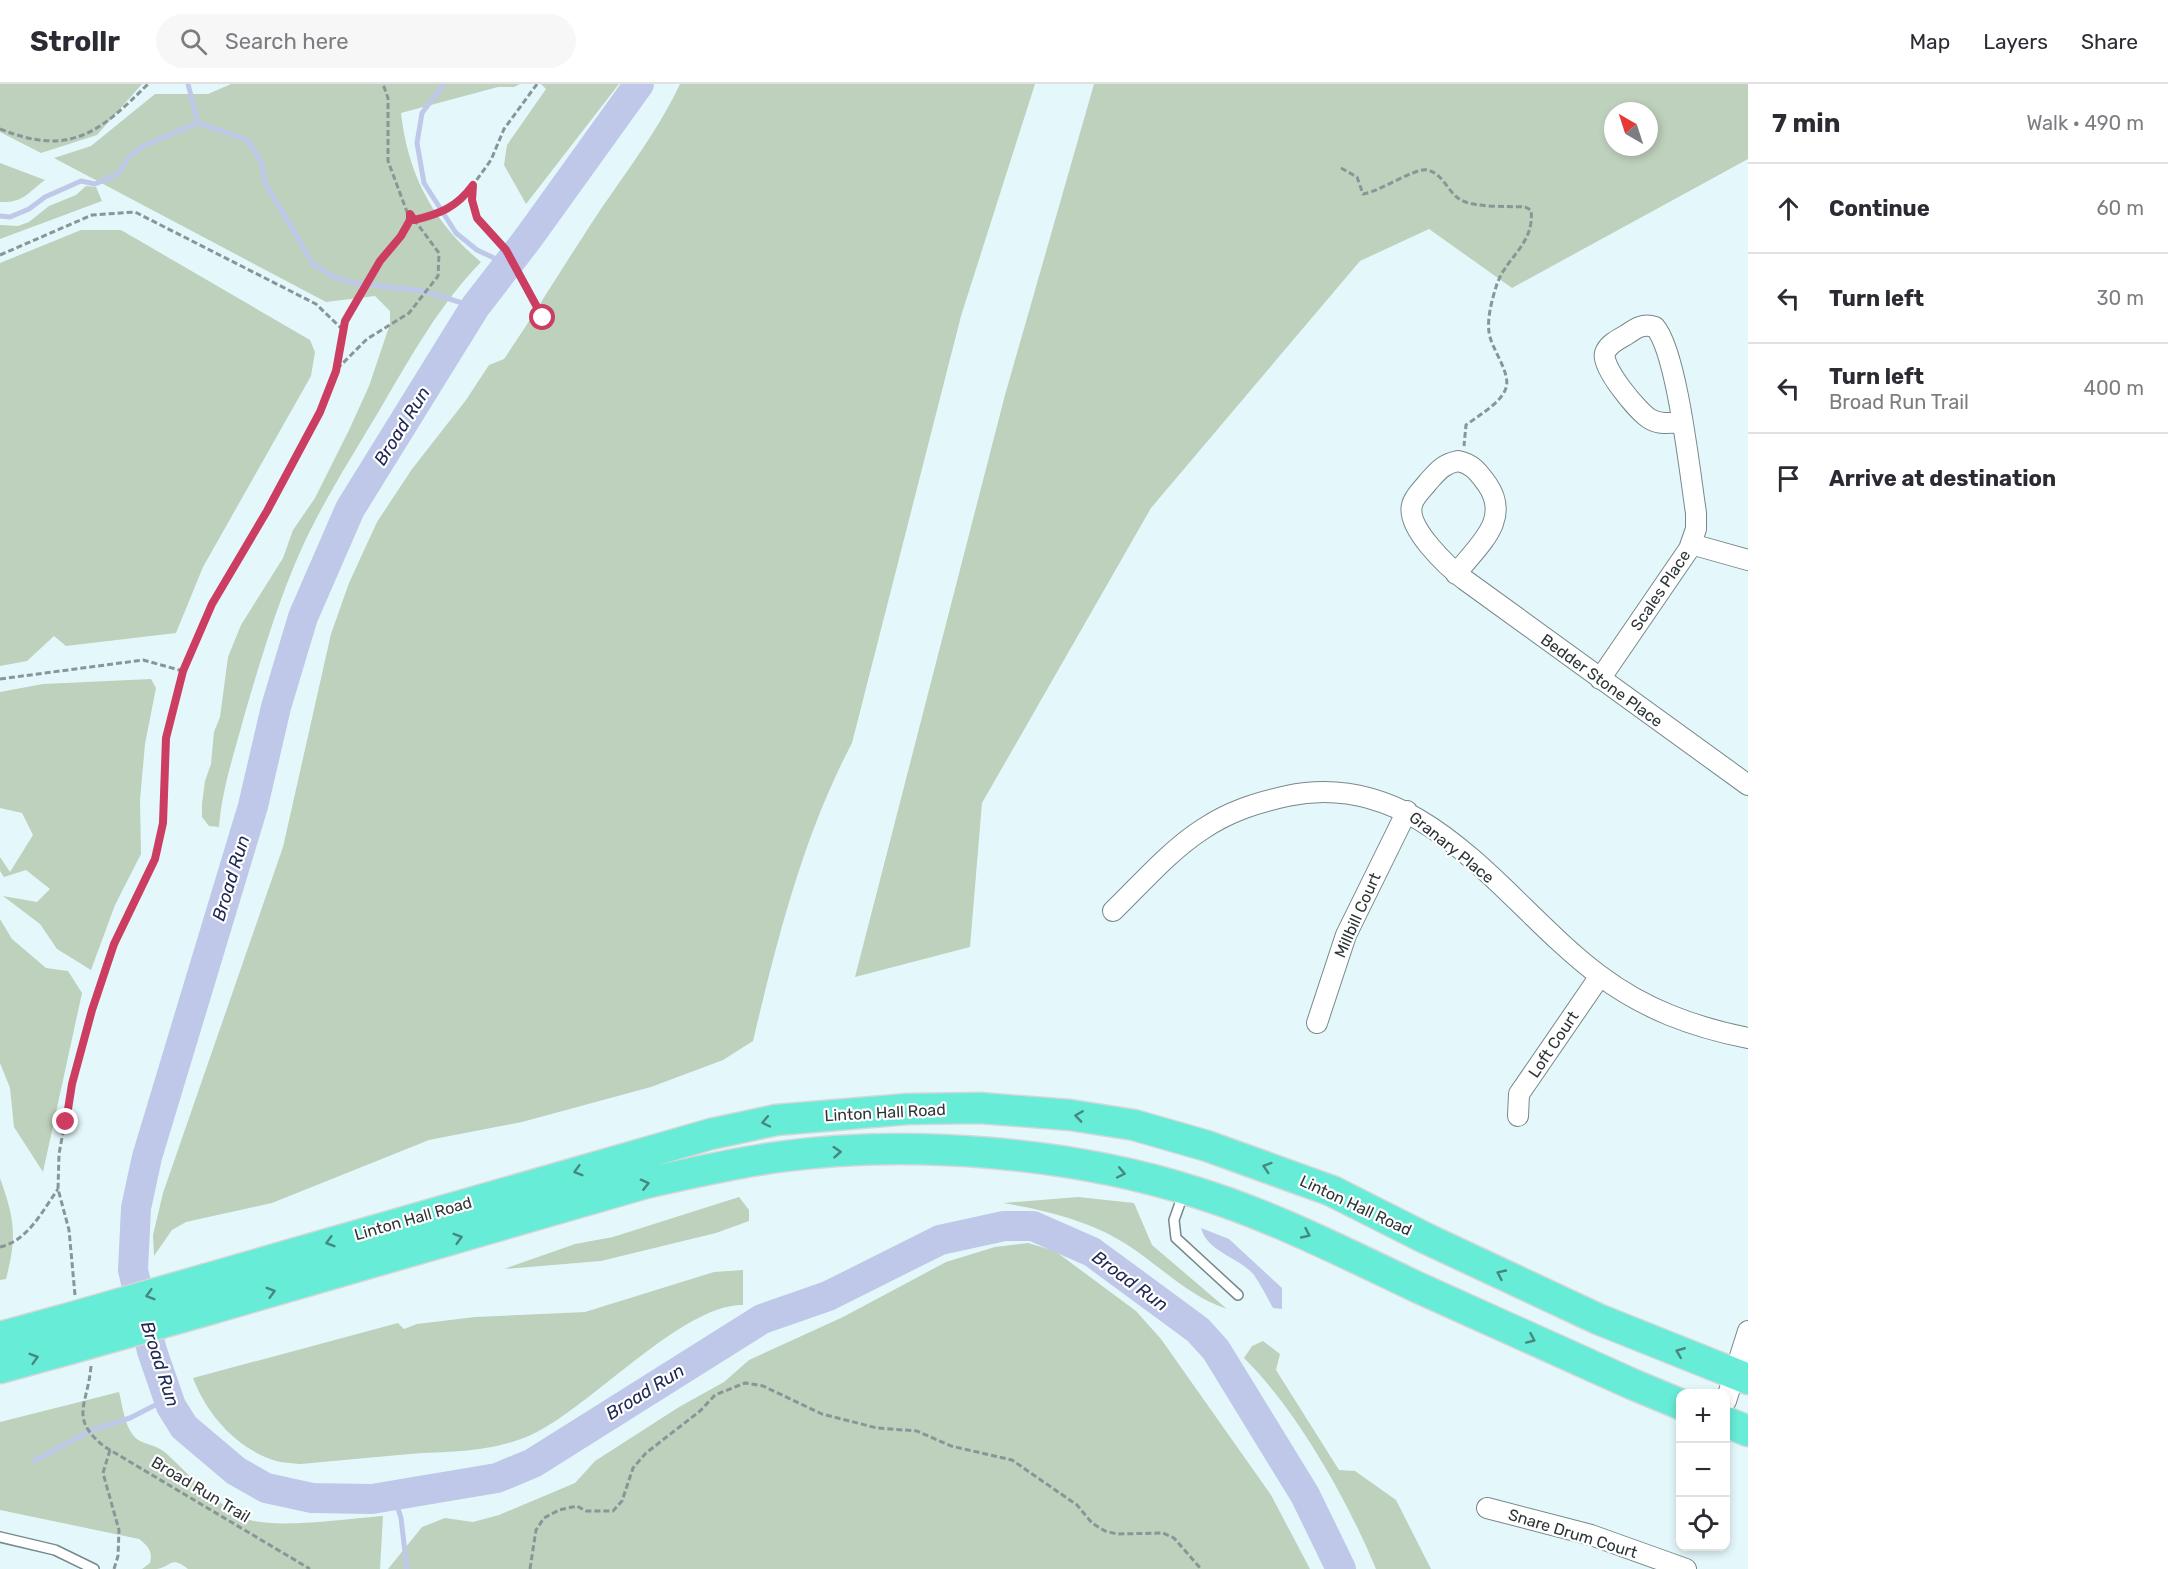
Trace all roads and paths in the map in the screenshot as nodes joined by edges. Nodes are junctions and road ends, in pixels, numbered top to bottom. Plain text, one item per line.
1 (148, 84) edge
2 (383, 84) edge
3 (537, 84) edge
4 (0, 129) edge
5 (1341, 168) dead end
6 (473, 185) junction
7 (410, 214) junction
8 (414, 220) junction
9 (0, 255) edge
10 (342, 328) junction
11 (543, 331) dead end
12 (336, 371) junction
13 (1682, 422) junction
14 (1463, 462) junction
15 (1691, 544) junction
16 (1748, 560) edge
17 (1456, 574) junction
18 (183, 671) junction
19 (0, 679) edge
20 (1600, 679) junction
21 (1748, 784) edge
22 (1407, 811) junction
23 (1113, 911) dead end
24 (1600, 976) junction
25 (1317, 1023) dead end
26 (1748, 1038) edge
27 (1518, 1116) dead end
28 (58, 1189) junction
29 (1186, 1189) junction
30 (0, 1247) edge
31 (70, 1260) dead end
32 (1238, 1295) dead end
33 (1748, 1330) edge
34 (0, 1337) edge
35 (0, 1368) edge
36 (1736, 1385) edge
37 (1676, 1402) edge
38 (1730, 1424) edge
39 (84, 1426) dead end
40 (1748, 1431) edge
41 (110, 1450) junction
42 (1487, 1508) dead end
43 (0, 1537) edge
44 (1655, 1564) edge
45 (94, 1569) edge
46 (114, 1569) edge
47 (310, 1569) edge
48 (530, 1569) edge
49 (1201, 1569) edge
50 (1686, 1569) edge

1 - 4 path
2 - 7 path
3 - 6 path
5 - 14 path
6 - 8 path
6 - 11 path
7 - 8 path
7 - 10 path
8 - 12 path
9 - 10 path
10 - 12 path
12 - 18 path
13 - 13 street, Scales Place
13 - 15 street, Scales Place
14 - 17 street
14 - 17 street, Bedder Stone Place
15 - 16 street
15 - 20 street, Scales Place
17 - 20 street, Bedder Stone Place
18 - 19 path
18 - 28 path
20 - 21 street, Bedder Stone Place
22 - 23 street, Granary Place
22 - 24 street, Granary Place
22 - 25 street, Millbill Court
24 - 26 street, Granary Place
24 - 27 street, Loft Court
28 - 30 path
28 - 31 path
29 - 32 lane
35 -> 29 main road, Linton Hall Road, bridge
29 -> 37 main road, Linton Hall Road
33 - 36 street
36 -> 34 main road, Linton Hall Road, bridge
38 - 40 main road
39 - 41 path, Broad Run Trail
41 - 46 path
41 - 47 path, Broad Run Trail
42 - 44 street, Snare Drum Court
43 - 45 lane
44 - 50 street, Snare Drum Court
48 - 49 path

